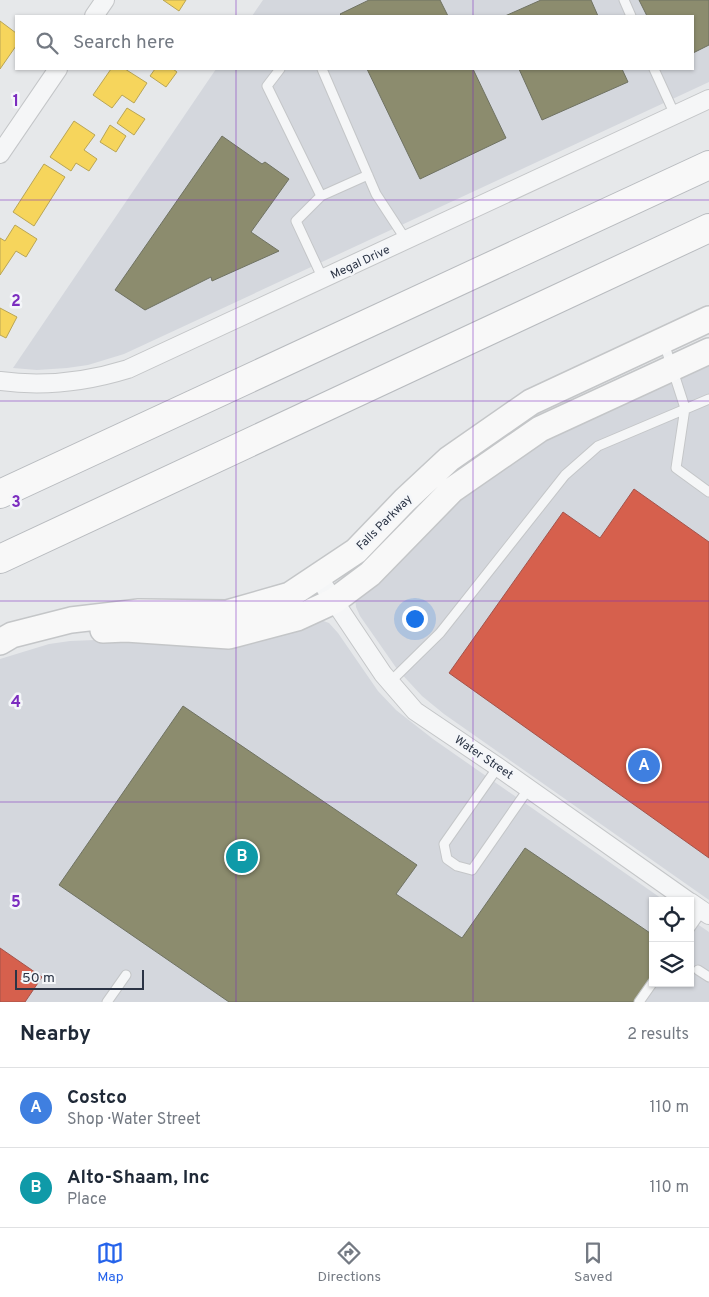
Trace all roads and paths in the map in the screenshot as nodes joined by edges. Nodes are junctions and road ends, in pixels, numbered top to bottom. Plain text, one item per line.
1 (105, 0) edge
2 (624, 0) edge
3 (95, 15) edge
4 (631, 15) edge
5 (57, 70) edge
6 (279, 70) edge
7 (322, 70) edge
8 (654, 70) edge
9 (709, 99) edge
10 (675, 115) junction
11 (6, 132) edge
12 (0, 154) edge
13 (709, 165) edge
14 (368, 174) junction
15 (321, 196) junction
16 (709, 228) edge
17 (406, 240) junction
18 (323, 279) junction
19 (709, 319) edge
20 (664, 341) junction
21 (709, 351) edge
22 (672, 368) junction
23 (0, 381) edge
24 (709, 399) edge
25 (685, 408) junction
26 (709, 492) edge
27 (0, 494) edge
28 (0, 559) edge
29 (318, 577) junction
30 (334, 601) junction
31 (0, 642) edge
32 (0, 650) edge
33 (390, 682) junction
34 (498, 767) junction
35 (529, 788) junction
36 (697, 907) edge
37 (698, 970) dead end
38 (126, 975) dead end
39 (709, 977) edge
40 (650, 987) edge
41 (107, 1002) edge
42 (639, 1002) edge

1 - 3 street
2 - 4 lane
5 - 11 street
6 - 15 lane
7 - 14 lane
8 - 10 lane
9 - 10 street, Megal Drive
10 - 17 street, Megal Drive
11 - 12 street
13 - 27 highway
14 - 15 lane
14 - 17 lane
15 - 18 lane
16 - 28 highway
17 - 18 street, Megal Drive
18 - 23 street, Megal Drive
19 - 20 street, Falls Parkway
20 - 22 lane
20 - 29 street, Falls Parkway
21 - 22 street, Falls Parkway
22 - 25 lane
22 - 30 street, Falls Parkway
24 - 25 lane
25 - 26 lane
25 - 33 lane
29 - 30 street, Water Street
29 - 31 street, Falls Parkway
30 - 32 street, Falls Parkway
30 - 33 street, Water Street
33 - 34 street, Water Street
34 - 35 street, Water Street
34 - 35 lane
35 - 36 street, Water Street
37 - 39 lane
38 - 41 lane
40 - 42 lane

